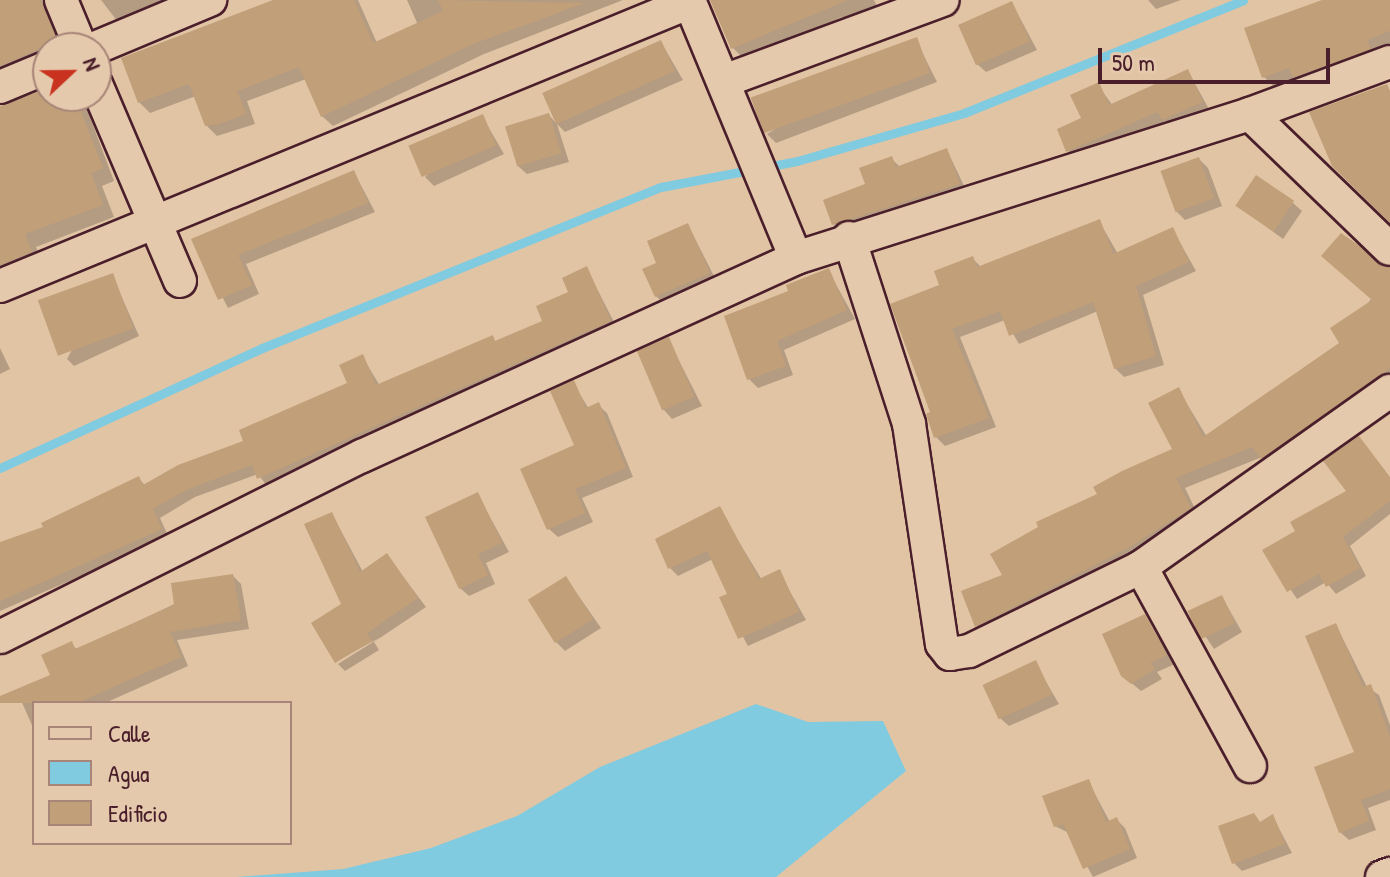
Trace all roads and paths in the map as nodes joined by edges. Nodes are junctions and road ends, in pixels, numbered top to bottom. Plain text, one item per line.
1 (61, 0) edge
2 (210, 0) edge
3 (943, 0) edge
4 (690, 1) edge
5 (74, 32) edge
6 (112, 41) edge
7 (1390, 62) edge
8 (32, 74) edge
9 (0, 87) edge
10 (728, 93) junction
11 (107, 112) edge
12 (1250, 114) junction
13 (151, 221) junction
14 (849, 238) junction
15 (791, 245) junction
16 (1390, 249) edge
17 (180, 281) dead end
18 (0, 286) edge
19 (1390, 391) edge
20 (1141, 567) junction
21 (0, 637) edge
22 (1250, 766) dead end
23 (1390, 874) edge
24 (1382, 877) edge

1 - 5 street
2 - 6 street
3 - 10 street
4 - 10 street
4 - 13 street
7 - 12 street
8 - 9 street
10 - 15 street
11 - 13 street
12 - 14 street
12 - 16 street
13 - 17 street
13 - 18 street
14 - 15 street
14 - 20 street
15 - 21 street
19 - 20 street
20 - 22 street
23 - 24 street

